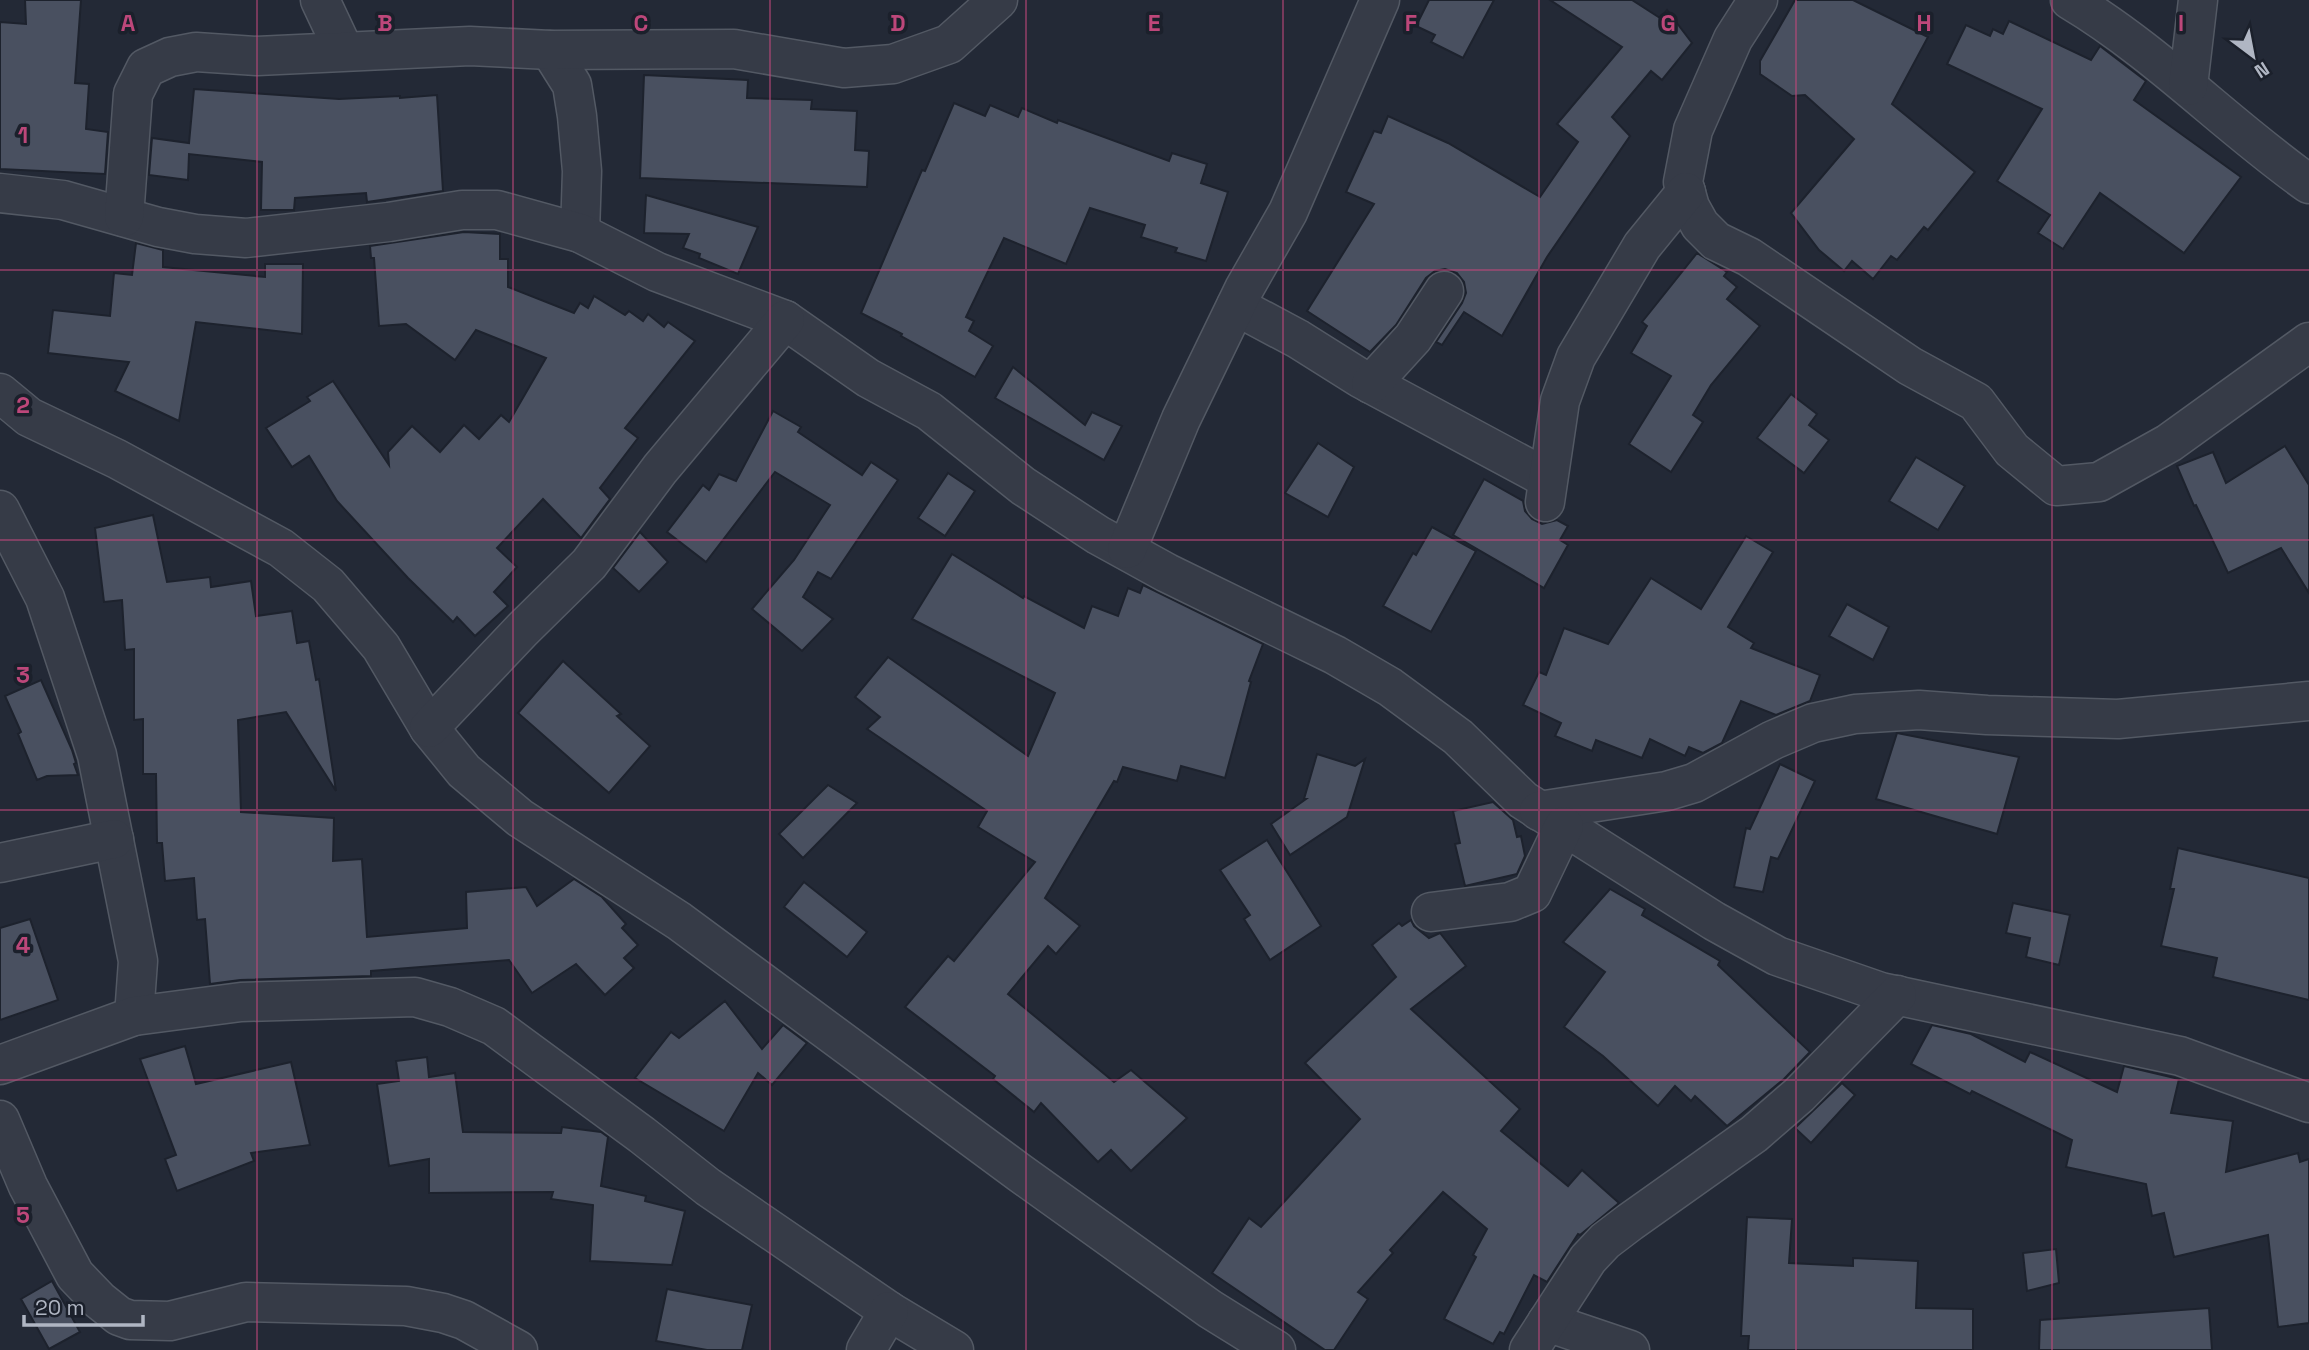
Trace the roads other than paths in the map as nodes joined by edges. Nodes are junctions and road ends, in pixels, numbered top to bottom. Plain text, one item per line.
1 (320, 0) edge
2 (998, 0) edge
3 (1380, 0) edge
4 (1758, 0) edge
5 (2070, 0) edge
6 (2198, 0) edge
7 (550, 50) junction
8 (344, 51) junction
9 (2188, 86) junction
10 (2309, 184) edge
11 (1686, 192) junction
12 (0, 193) edge
13 (124, 217) junction
14 (580, 233) junction
15 (1444, 291) dead end
16 (1236, 306) junction
17 (785, 320) junction
18 (2309, 342) edge
19 (1371, 384) junction
20 (0, 393) edge
21 (0, 510) edge
22 (1127, 550) junction
23 (2309, 701) edge
24 (429, 727) junction
25 (1551, 818) junction
26 (114, 839) junction
27 (0, 863) edge
28 (1431, 912) dead end
29 (1897, 995) junction
30 (134, 1016) junction
31 (0, 1065) edge
32 (2309, 1103) edge
33 (0, 1120) edge
34 (889, 1311) junction
35 (1538, 1336) edge
36 (518, 1350) edge
37 (866, 1350) edge
38 (954, 1350) edge
39 (1276, 1350) edge
40 (1630, 1350) edge

1 - 8 street
2 - 7 street
3 - 16 street
4 - 11 street
5 - 9 street
6 - 9 street
7 - 8 street
7 - 14 street
8 - 13 street
9 - 10 street
11 - 18 street
11 - 19 street
12 - 13 street
13 - 14 street
14 - 17 street
15 - 19 street
16 - 19 street
16 - 22 street
17 - 22 street
17 - 24 street
20 - 24 street
21 - 26 street
22 - 25 street
23 - 25 street
24 - 39 street
25 - 28 street
25 - 29 street
26 - 27 street
26 - 30 street
29 - 32 street
29 - 35 street
30 - 31 street
30 - 34 street
33 - 36 street
34 - 37 street
34 - 38 street
35 - 40 street

